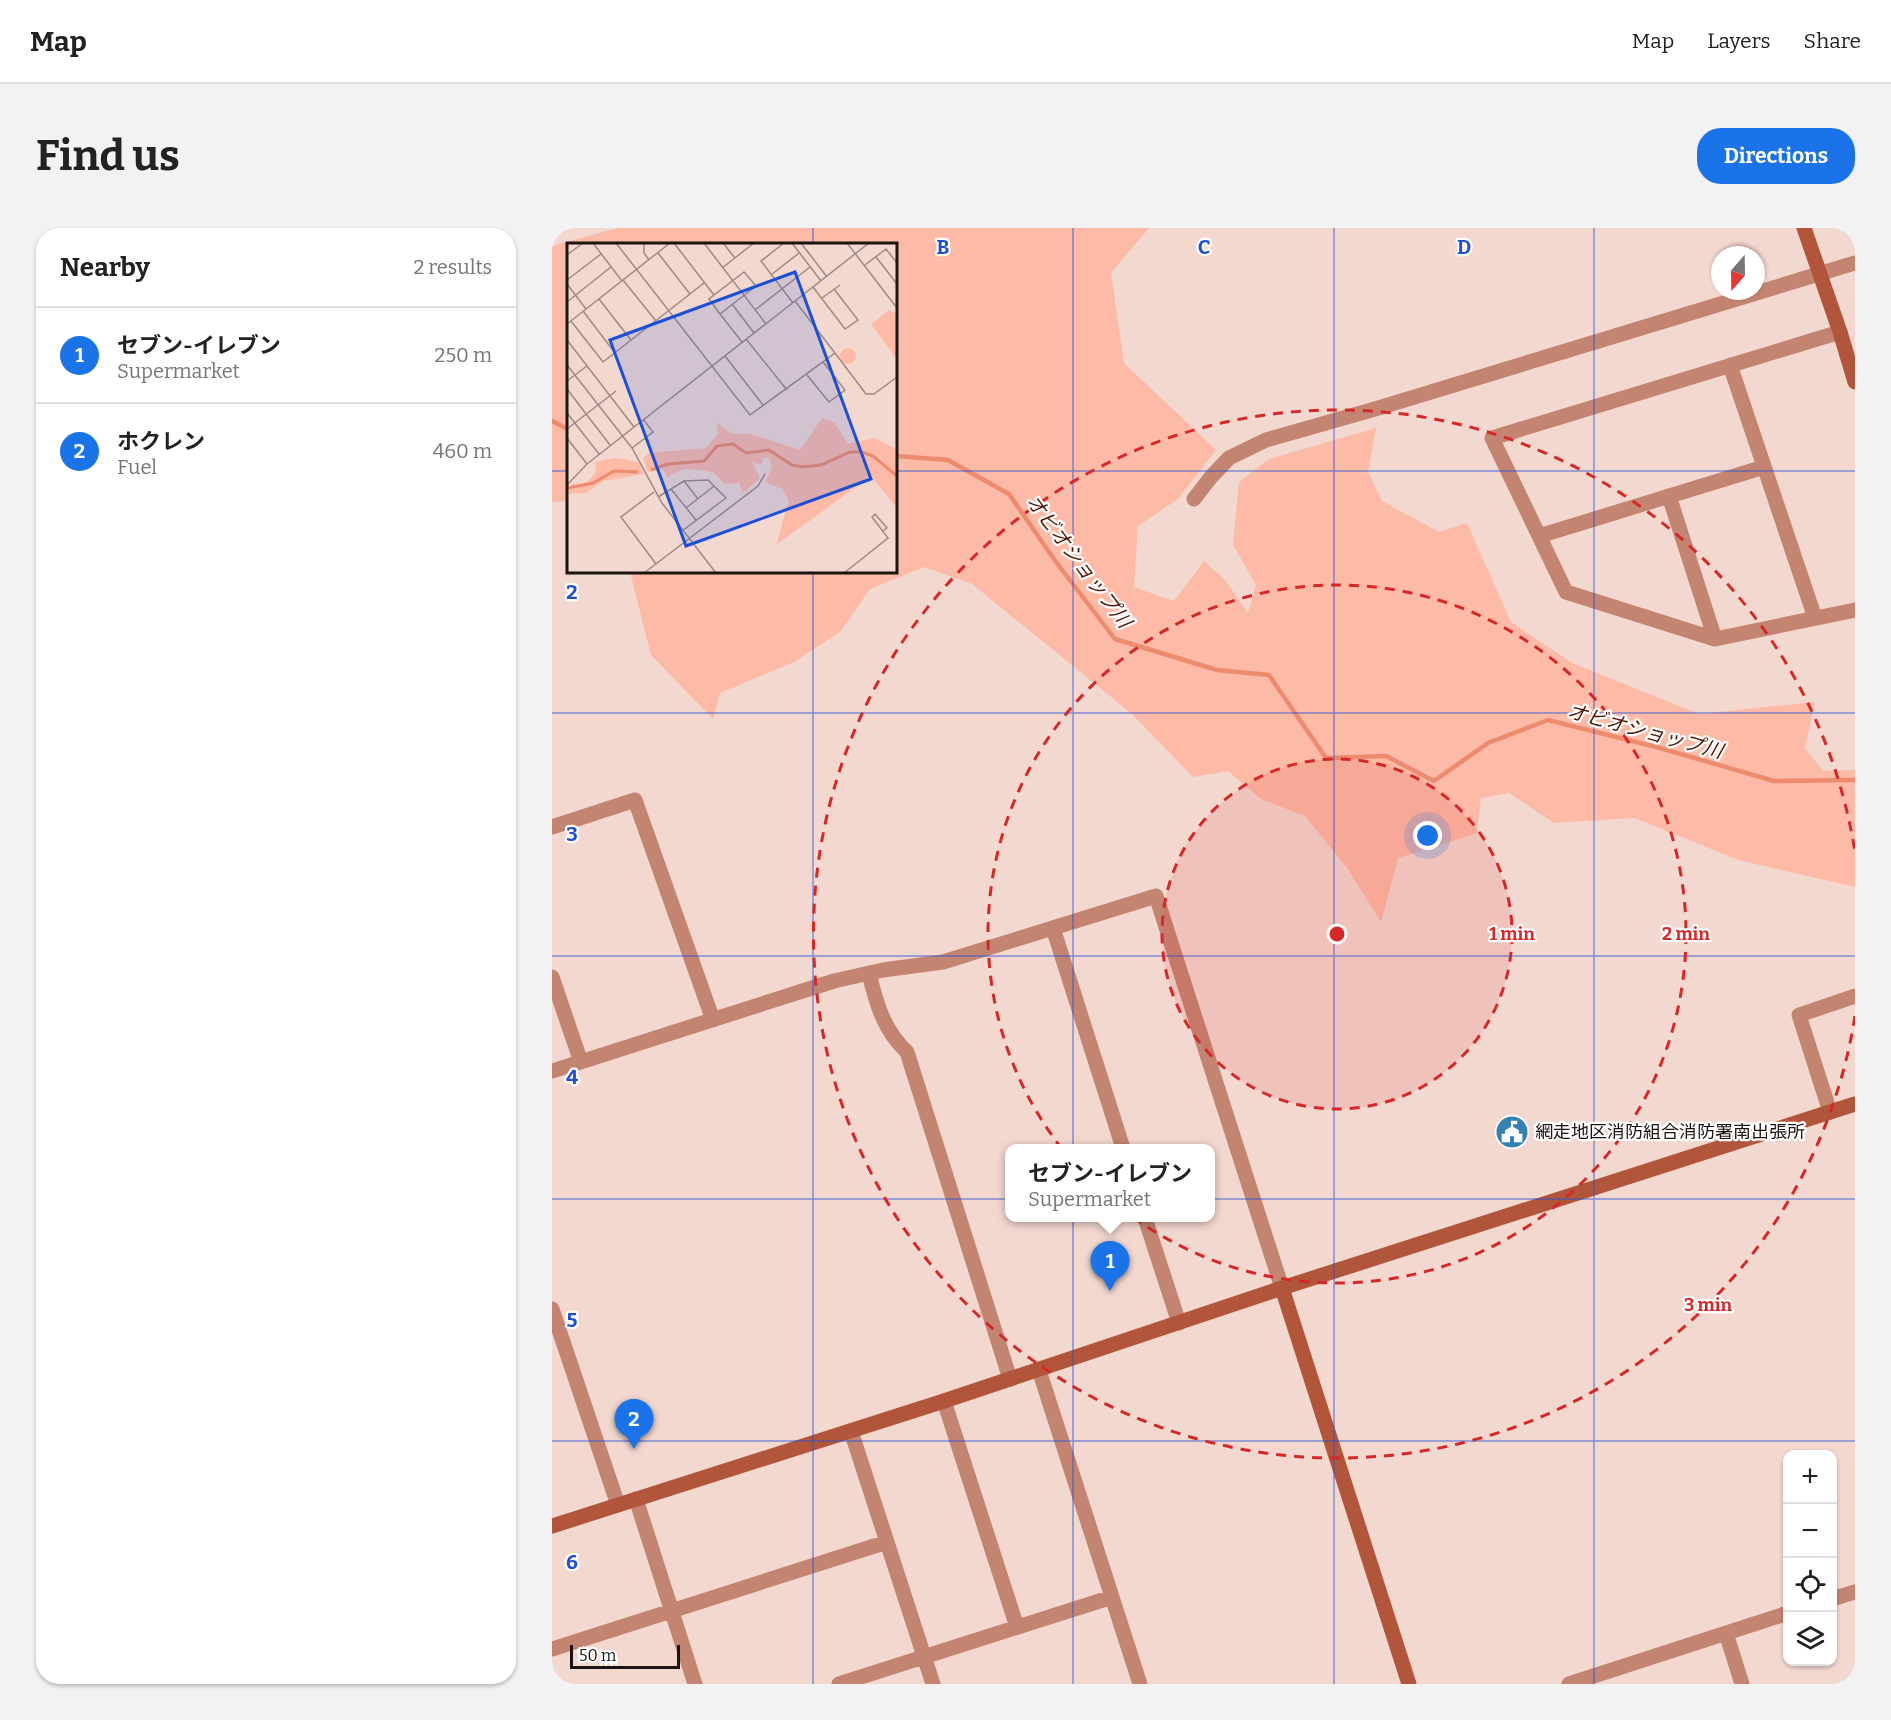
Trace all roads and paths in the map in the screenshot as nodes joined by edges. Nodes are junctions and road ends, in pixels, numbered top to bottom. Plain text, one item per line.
1 (1804, 228) edge
2 (1855, 263) edge
3 (1820, 275) junction
4 (1840, 332) junction
5 (1730, 365) junction
6 (1855, 382) edge
7 (1764, 466) junction
8 (1669, 496) junction
9 (1194, 500) dead end
10 (1539, 536) junction
11 (1855, 610) edge
12 (1815, 618) junction
13 (1715, 639) junction
14 (552, 827) edge
15 (1053, 928) junction
16 (869, 973) junction
17 (552, 977) edge
18 (1855, 996) edge
19 (713, 1020) junction
20 (581, 1062) junction
21 (552, 1071) edge
22 (1855, 1104) edge
23 (1830, 1113) junction
24 (1121, 1144) edge
25 (1147, 1222) edge
26 (1282, 1288) junction
27 (552, 1309) edge
28 (1179, 1323) junction
29 (1039, 1370) junction
30 (1010, 1379) junction
31 (944, 1401) junction
32 (851, 1431) junction
33 (636, 1499) junction
34 (618, 1505) junction
35 (552, 1526) edge
36 (887, 1542) junction
37 (1855, 1592) edge
38 (1112, 1597) junction
39 (1837, 1598) edge
40 (672, 1610) junction
41 (1783, 1615) edge
42 (1017, 1627) junction
43 (1726, 1633) junction
44 (552, 1649) edge
45 (925, 1657) junction
46 (695, 1684) edge
47 (839, 1684) edge
48 (933, 1684) edge
49 (1140, 1684) edge
50 (1409, 1684) edge
51 (1569, 1684) edge
52 (1742, 1684) edge

1 - 3 street
2 - 3 street
3 - 4 street
3 - 9 street
4 - 5 street
4 - 6 street
5 - 7 street
5 - 10 street
7 - 8 street
7 - 12 street
8 - 10 street
8 - 13 street
10 - 13 street
11 - 12 street
12 - 13 street
14 - 19 street
15 - 16 street
15 - 24 street
15 - 26 street
16 - 19 street
16 - 30 street
17 - 20 street
18 - 23 street
19 - 20 street
20 - 21 street
22 - 23 street
23 - 26 street
25 - 28 street
26 - 28 street
26 - 50 street
27 - 34 street
28 - 29 street
29 - 30 street
29 - 38 street
30 - 31 street
31 - 32 street
31 - 42 street
32 - 33 street
32 - 36 street
33 - 34 street
33 - 40 street
34 - 35 street
36 - 40 street
36 - 45 street
37 - 39 street
38 - 42 street
38 - 49 street
40 - 44 street
40 - 46 street
41 - 43 street
42 - 45 street
43 - 51 street
43 - 52 street
45 - 47 street
45 - 48 street

